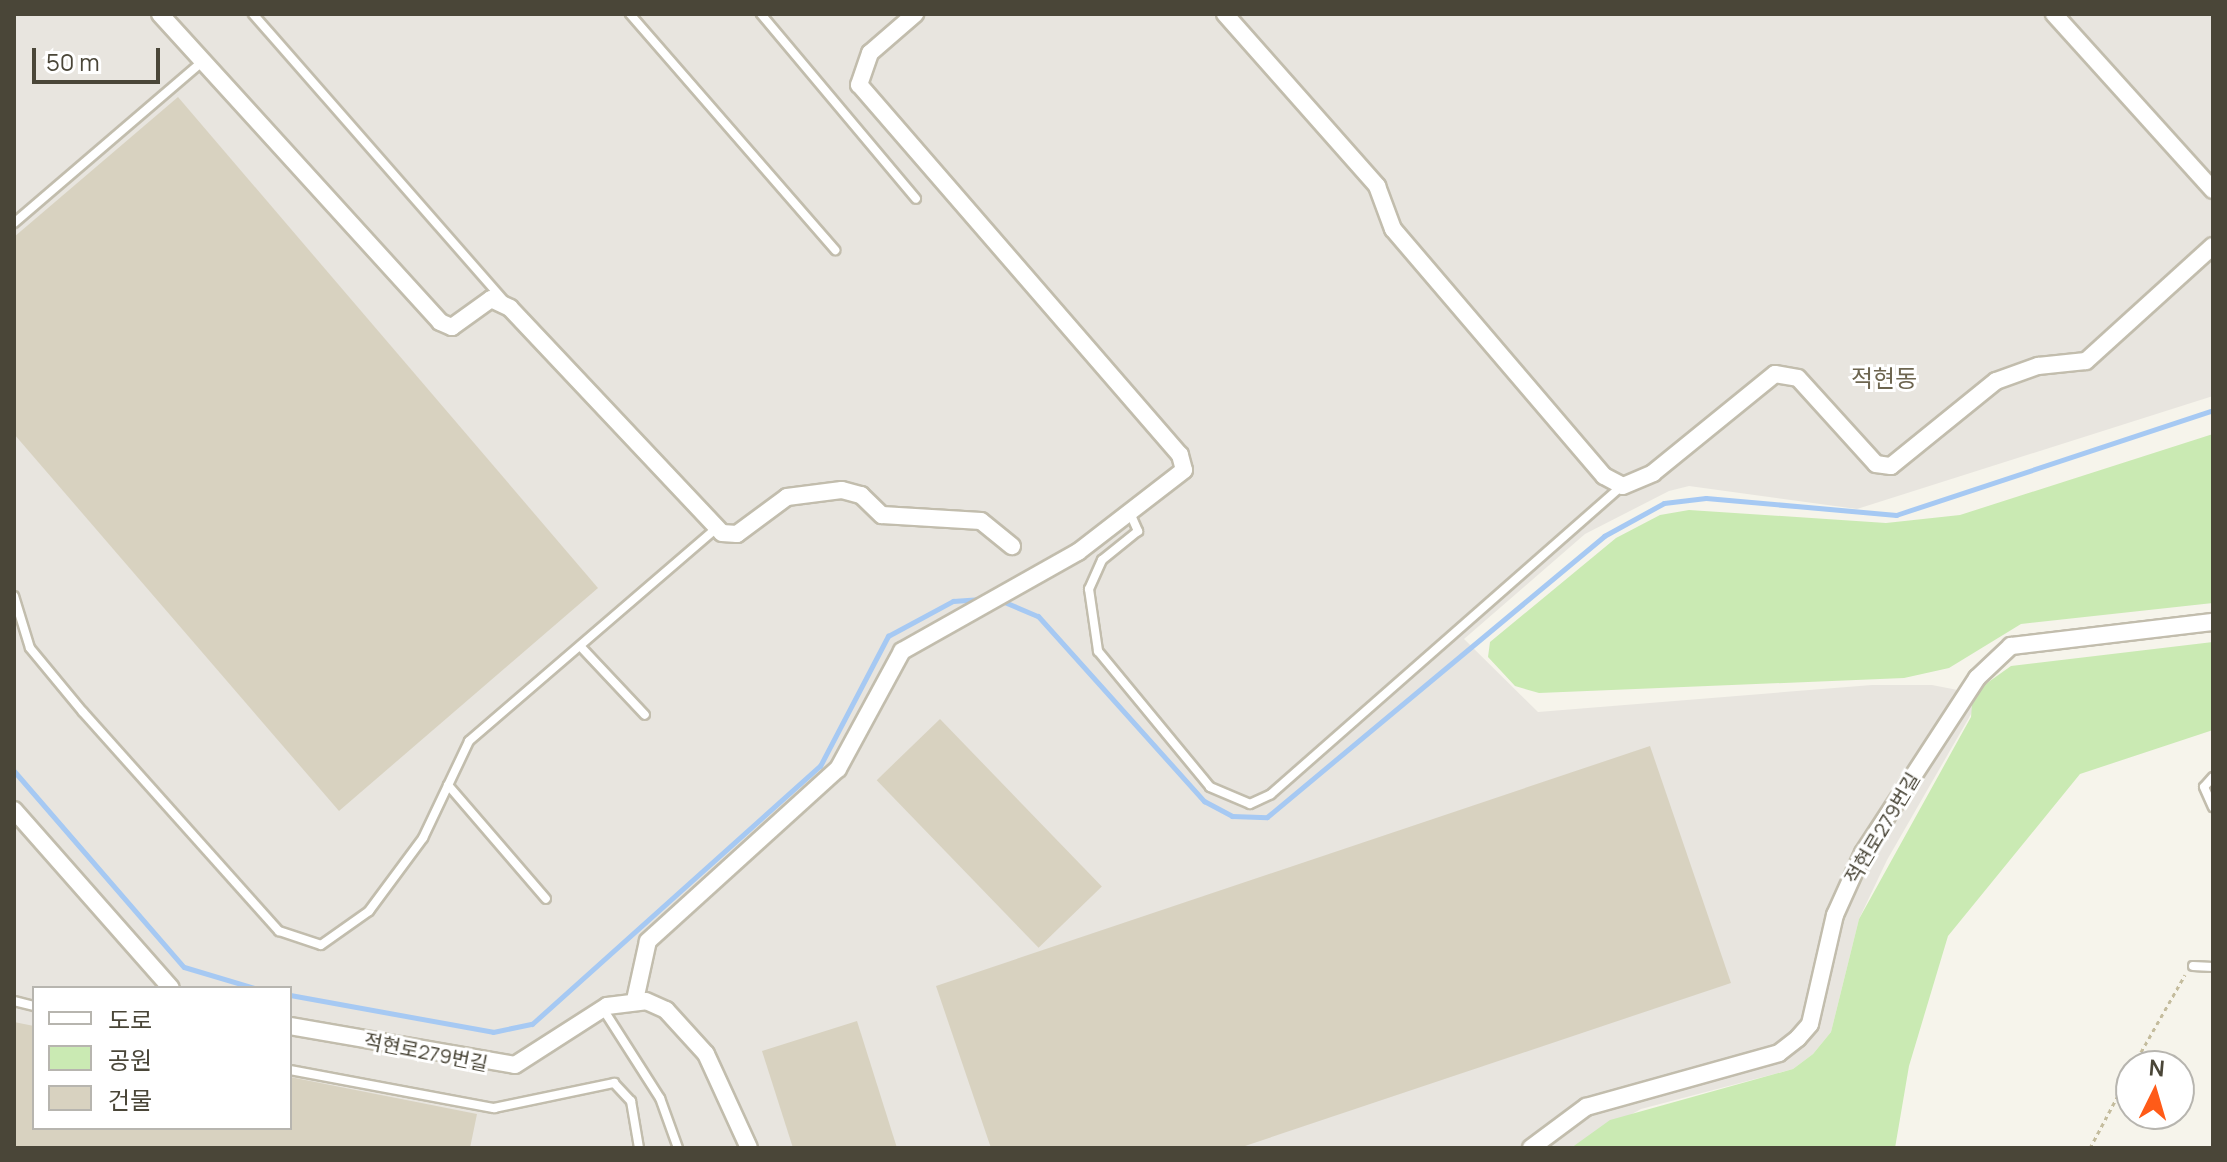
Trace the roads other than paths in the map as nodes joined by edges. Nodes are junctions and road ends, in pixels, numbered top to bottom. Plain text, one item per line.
1 (160, 14) edge
2 (253, 14) edge
3 (630, 14) edge
4 (761, 14) edge
5 (915, 14) edge
6 (1225, 14) edge
7 (2054, 14) edge
8 (203, 61) junction
9 (2213, 190) edge
10 (916, 199) dead end
11 (14, 223) edge
12 (2213, 246) edge
13 (835, 250) dead end
14 (510, 308) junction
15 (1623, 486) junction
16 (1130, 513) junction
17 (717, 527) junction
18 (1012, 546) dead end
19 (14, 596) edge
20 (2213, 622) edge
21 (581, 647) junction
22 (645, 715) dead end
23 (2213, 777) edge
24 (448, 785) junction
25 (2213, 807) edge
26 (14, 810) edge
27 (546, 899) dead end
28 (2193, 966) road end
29 (2213, 967) edge
30 (169, 986) edge
31 (635, 1000) junction
32 (603, 1009) junction
33 (292, 1026) edge
34 (292, 1070) edge
35 (639, 1148) edge
36 (678, 1148) edge
37 (749, 1148) edge
38 (1531, 1148) edge

1 - 8 street
2 - 14 lane
3 - 13 lane
4 - 10 lane
5 - 16 street
6 - 15 street
7 - 9 street
8 - 11 lane
8 - 14 street
12 - 15 street
14 - 17 street
15 - 16 lane
16 - 31 street
17 - 18 street
17 - 21 lane
19 - 24 lane
20 - 38 street, 적현로279번길
21 - 22 lane
21 - 24 lane
23 - 25 lane
24 - 27 lane
26 - 30 street
28 - 29 lane
31 - 32 street, 적현로279번길
31 - 37 street
32 - 33 street, 적현로279번길
32 - 36 lane
34 - 35 lane

